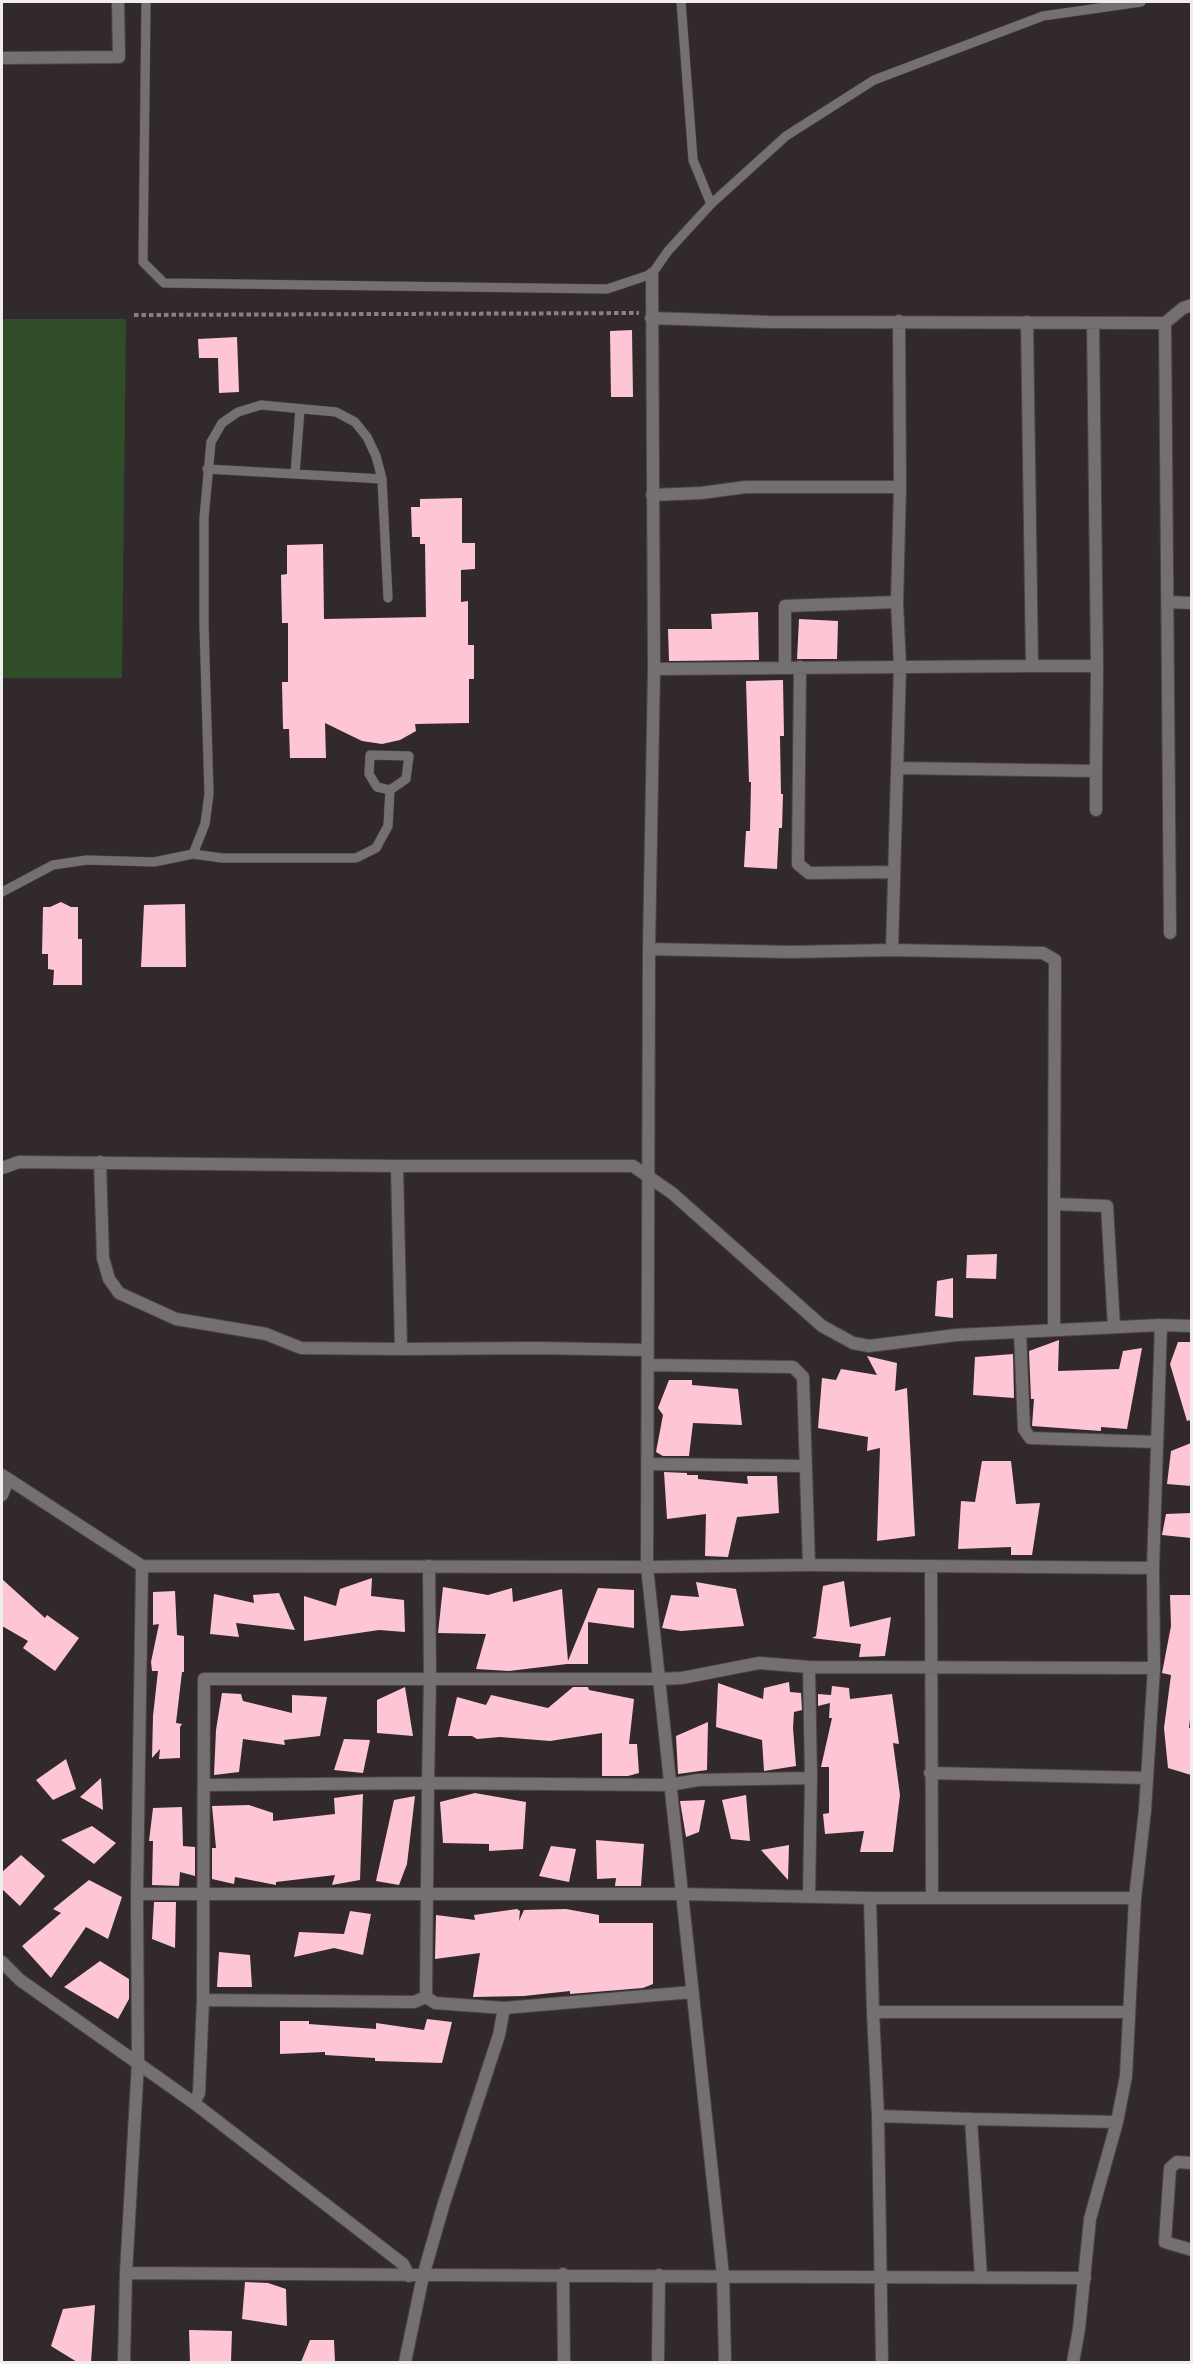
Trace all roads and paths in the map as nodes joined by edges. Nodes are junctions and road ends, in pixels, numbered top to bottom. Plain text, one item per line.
1 (118, 2) edge
2 (146, 2) edge
3 (681, 2) edge
4 (1141, 2) edge
5 (2, 58) edge
6 (711, 204) junction
7 (652, 274) junction
8 (1191, 305) edge
9 (134, 315) dead end
10 (651, 318) junction
11 (899, 321) junction
12 (1027, 322) junction
13 (1093, 323) junction
14 (1166, 323) junction
15 (300, 409) junction
16 (207, 469) junction
17 (295, 474) junction
18 (382, 479) junction
19 (900, 487) junction
20 (652, 495) junction
21 (388, 598) dead end
22 (897, 602) junction
23 (1168, 602) junction
24 (1191, 603) edge
25 (900, 666) junction
26 (1032, 666) junction
27 (1097, 666) junction
28 (784, 667) junction
29 (800, 667) junction
30 (654, 669) junction
31 (899, 768) junction
32 (1096, 771) junction
33 (390, 790) junction
34 (1096, 810) dead end
35 (193, 854) junction
36 (894, 872) junction
37 (2, 892) edge
38 (1170, 933) dead end
39 (649, 949) junction
40 (892, 950) junction
41 (100, 1162) junction
42 (398, 1166) junction
43 (2, 1168) edge
44 (649, 1176) junction
45 (1054, 1204) junction
46 (1161, 1325) junction
47 (1191, 1326) edge
48 (1113, 1327) junction
49 (1054, 1330) junction
50 (1020, 1332) junction
51 (401, 1349) junction
52 (648, 1350) junction
53 (648, 1365) junction
54 (1157, 1442) junction
55 (647, 1464) junction
56 (806, 1466) junction
57 (5, 1478) edge
58 (2, 1495) edge
59 (809, 1564) junction
60 (142, 1566) junction
61 (429, 1566) junction
62 (931, 1566) junction
63 (647, 1567) junction
64 (1153, 1568) junction
65 (809, 1667) junction
66 (931, 1668) junction
67 (1154, 1668) junction
68 (430, 1679) junction
69 (658, 1679) junction
70 (930, 1773) junction
71 (1147, 1778) junction
72 (811, 1779) junction
73 (428, 1783) junction
74 (204, 1785) junction
75 (669, 1785) junction
76 (201, 1893) junction
77 (137, 1894) junction
78 (428, 1894) junction
79 (681, 1894) junction
80 (809, 1896) junction
81 (932, 1897) junction
82 (870, 1898) junction
83 (1135, 1898) junction
84 (2, 1962) edge
85 (692, 1992) junction
86 (426, 1997) junction
87 (202, 2000) junction
88 (504, 2008) junction
89 (873, 2012) junction
90 (1129, 2012) junction
91 (138, 2062) junction
92 (194, 2103) junction
93 (878, 2116) junction
94 (971, 2119) junction
95 (1117, 2122) junction
96 (1191, 2163) edge
97 (1191, 2250) edge
98 (126, 2272) junction
99 (563, 2274) junction
100 (659, 2275) junction
101 (723, 2275) junction
102 (409, 2276) junction
103 (423, 2276) junction
104 (881, 2276) junction
105 (981, 2277) junction
106 (1085, 2278) junction
107 (124, 2362) edge
108 (405, 2362) edge
109 (564, 2362) edge
110 (658, 2362) edge
111 (726, 2362) edge
112 (882, 2362) edge
113 (1073, 2362) edge

1 - 5 street
2 - 7 lane
3 - 6 lane
4 - 6 lane
6 - 7 lane
7 - 10 street
8 - 14 street
9 - 10 path
10 - 11 street
10 - 20 street
11 - 12 street
11 - 19 street
12 - 13 street
12 - 26 street
13 - 14 street
13 - 27 street
14 - 23 street
15 - 16 lane
15 - 17 lane
15 - 18 lane
16 - 17 lane
16 - 35 lane
17 - 18 lane
18 - 21 lane
19 - 20 street
19 - 22 street
20 - 30 street
22 - 25 street
22 - 28 street
23 - 24 street
23 - 38 street
25 - 26 street
25 - 29 street
25 - 31 street
26 - 27 street
27 - 32 street
28 - 29 street
28 - 30 street
29 - 36 street
30 - 39 street
31 - 32 street
31 - 36 street
32 - 34 street
33 - 33 lane
33 - 35 lane
35 - 37 lane
36 - 40 street
39 - 40 street
39 - 44 street
40 - 45 street
41 - 42 street
41 - 43 street
41 - 51 street
42 - 44 street
42 - 51 street
44 - 50 street
44 - 52 street
45 - 48 street
45 - 49 street
46 - 47 street
46 - 48 street
46 - 54 street
48 - 49 street
49 - 50 street
50 - 54 street
51 - 52 street
52 - 53 street
53 - 55 street
53 - 56 street
54 - 64 street
55 - 56 street
55 - 63 street
56 - 59 street
57 - 58 street
57 - 60 street
59 - 62 street
59 - 63 street
60 - 61 street
60 - 77 street
61 - 63 street
61 - 68 street
62 - 64 street
62 - 66 street
63 - 69 street
64 - 67 street
65 - 66 street
65 - 69 street
65 - 72 street
66 - 67 street
66 - 70 street
67 - 71 street
68 - 69 street
68 - 73 street
68 - 74 street
69 - 75 street
70 - 71 street
70 - 81 street
71 - 83 street
72 - 75 street
72 - 80 street
73 - 74 street
73 - 75 street
73 - 78 street
74 - 76 street
75 - 79 street
76 - 77 street
76 - 78 street
76 - 87 street
77 - 91 street
78 - 79 street
78 - 86 street
79 - 80 street
79 - 85 street
80 - 82 street
81 - 82 street
81 - 83 street
82 - 89 street
83 - 90 street
84 - 91 street
85 - 88 street
85 - 101 street
86 - 87 street
86 - 88 street
87 - 92 street
88 - 103 street
89 - 90 street
89 - 93 street
90 - 95 street
91 - 92 street
91 - 98 street
92 - 102 street
93 - 94 street
93 - 104 street
94 - 95 street
94 - 105 street
95 - 106 street
96 - 97 street
98 - 102 street
98 - 107 street
99 - 100 street
99 - 103 street
99 - 109 street
100 - 101 street
100 - 110 street
101 - 104 street
101 - 111 street
102 - 103 street
103 - 108 street
104 - 105 street
104 - 112 street
105 - 106 street
106 - 113 street

